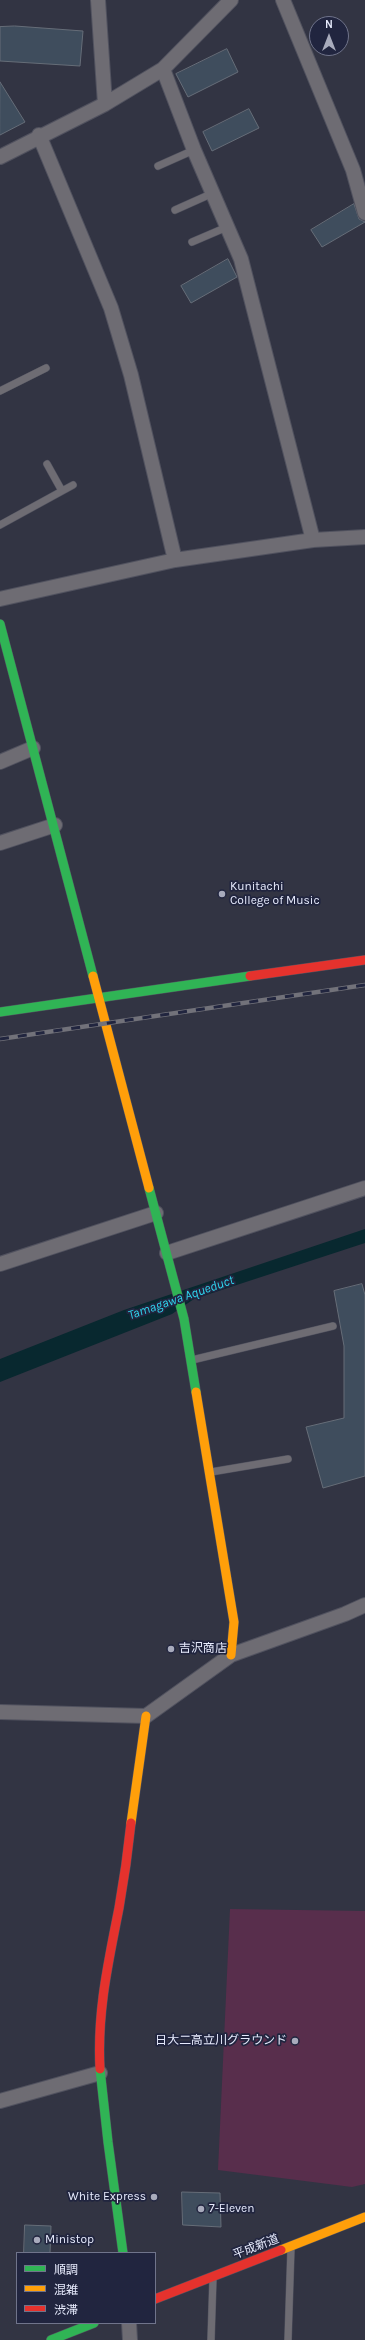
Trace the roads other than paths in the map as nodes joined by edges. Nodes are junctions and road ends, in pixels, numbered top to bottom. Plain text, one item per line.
1 (98, 0) edge
2 (231, 0) edge
3 (283, 0) edge
4 (163, 70) junction
5 (105, 104) junction
6 (39, 135) junction
7 (194, 150) junction
8 (0, 157) edge
9 (158, 166) dead end
10 (213, 193) junction
11 (175, 210) dead end
12 (365, 213) edge
13 (228, 227) junction
14 (192, 242) dead end
15 (46, 368) dead end
16 (0, 391) edge
17 (47, 464) dead end
18 (73, 485) dead end
19 (62, 491) junction
20 (0, 525) edge
21 (365, 537) edge
22 (313, 540) junction
23 (175, 560) junction
24 (0, 599) edge
25 (0, 624) edge
26 (3, 652) edge
27 (33, 748) junction
28 (0, 762) edge
29 (55, 825) junction
30 (0, 843) edge
31 (365, 960) edge
32 (99, 998) junction
33 (0, 1012) edge
34 (365, 1188) edge
35 (156, 1213) junction
36 (167, 1253) junction
37 (0, 1264) edge
38 (333, 1326) dead end
39 (192, 1360) junction
40 (288, 1459) dead end
41 (209, 1472) junction
42 (365, 1605) edge
43 (231, 1656) junction
44 (0, 1712) edge
45 (146, 1716) junction
46 (100, 2073) junction
47 (0, 2101) edge
48 (365, 2217) edge
49 (291, 2246) junction
50 (123, 2252) edge
51 (214, 2276) junction
52 (156, 2299) edge
53 (91, 2324) edge
54 (129, 2324) edge
55 (51, 2340) edge
56 (130, 2340) edge
57 (211, 2340) edge
58 (288, 2340) edge

1 - 5 street
2 - 4 street
3 - 12 street
4 - 5 street
4 - 7 street
5 - 6 street
6 - 8 street
6 - 23 street
7 - 9 lane
7 - 10 street
10 - 11 lane
10 - 13 street
13 - 14 lane
13 - 22 street
15 - 16 lane
17 - 19 lane
18 - 19 lane
19 - 20 lane
21 - 22 street
22 - 23 street
23 - 24 street
25 - 26 street
26 - 27 street
27 - 28 street
27 - 29 street
29 - 30 street
29 - 32 street
31 - 32 street
32 - 33 street
32 - 35 street
34 - 36 street
35 - 36 street
35 - 37 street
36 - 39 street
38 - 39 lane
39 - 41 street
40 - 41 lane
41 - 43 street
42 - 43 street
43 - 45 street
44 - 45 street
45 - 46 street
46 - 47 street
46 - 50 street
48 - 49 street, 平成新道
49 - 51 street, 平成新道
49 - 58 lane
51 - 52 street, 平成新道
51 - 57 lane
53 - 55 street
54 - 56 street

